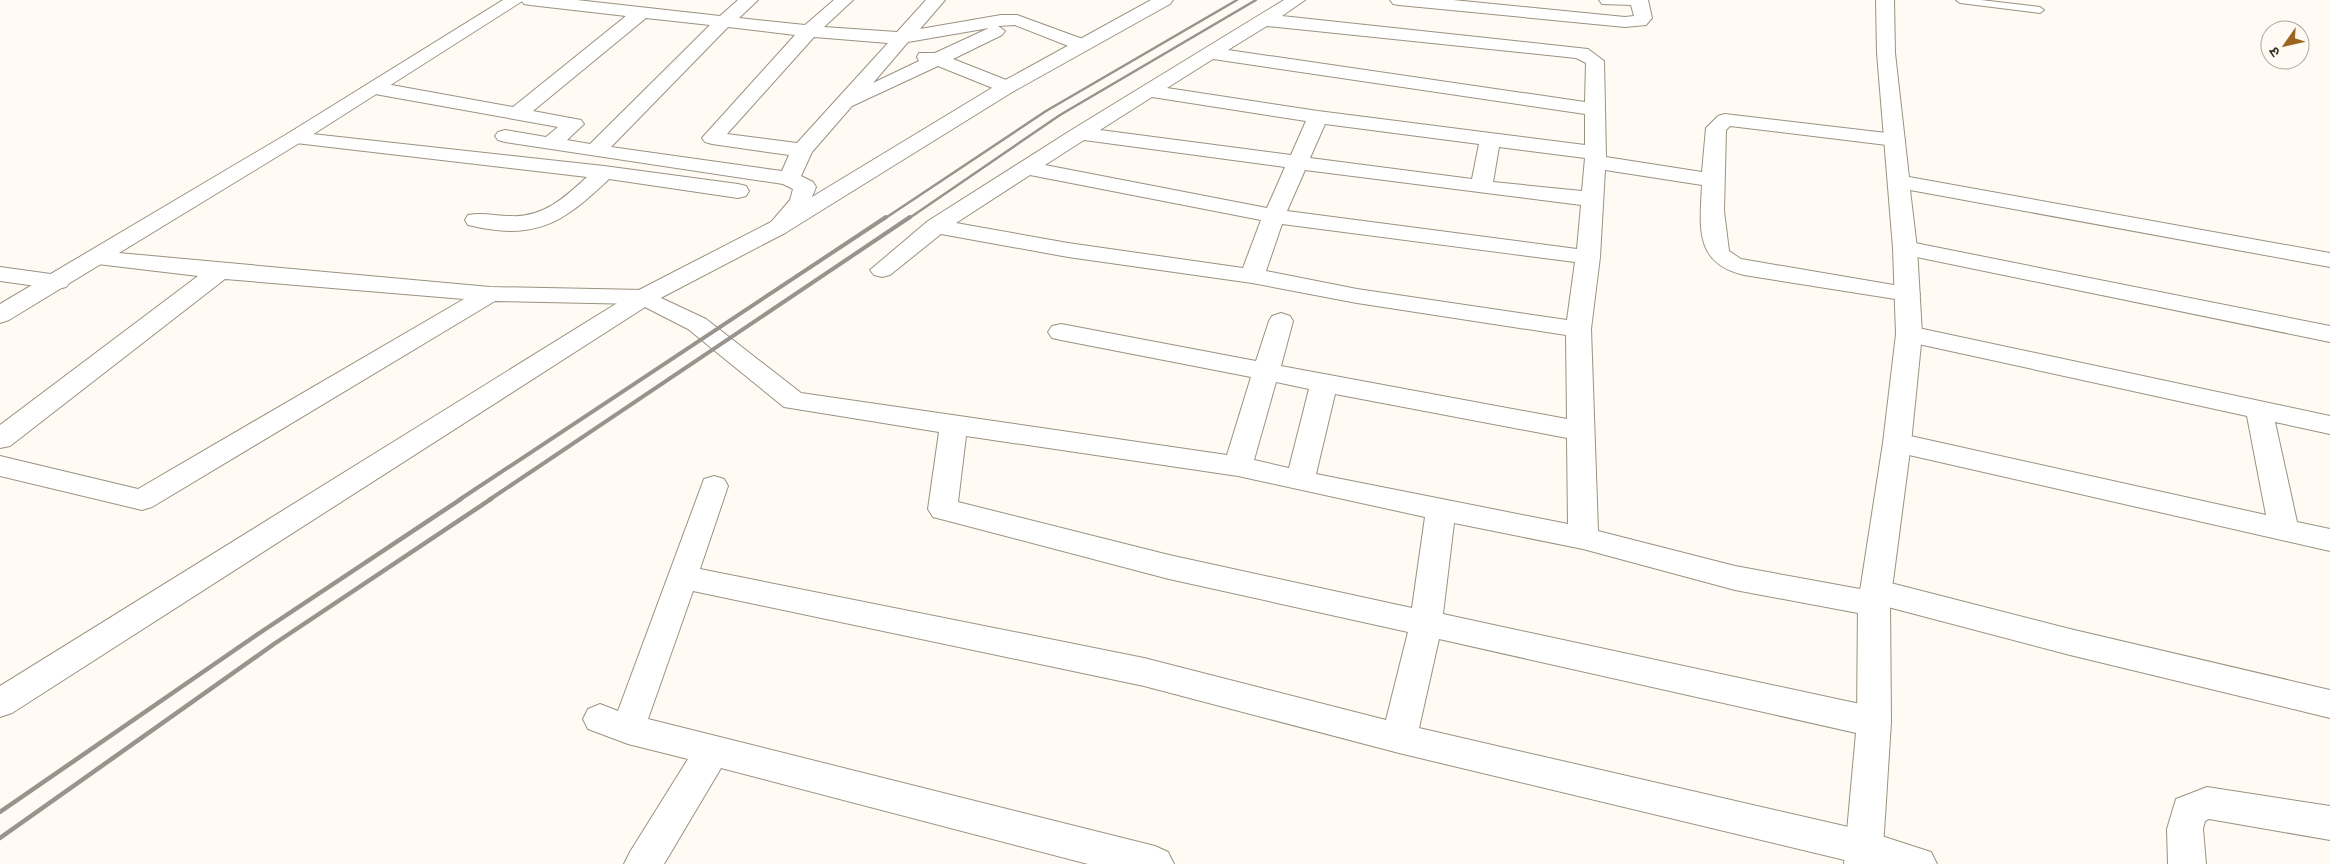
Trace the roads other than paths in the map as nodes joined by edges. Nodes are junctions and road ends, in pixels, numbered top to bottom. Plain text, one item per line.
1 (514, 0) edge
2 (530, 0) edge
3 (749, 0) edge
4 (844, 0) edge
5 (936, 0) edge
6 (1164, 0) edge
7 (1296, 0) edge
8 (1399, 0) edge
9 (1608, 0) edge
10 (1638, 0) edge
11 (1885, 0) edge
12 (1960, 0) edge
13 (642, 9) edge
14 (2040, 10) dead end
15 (1017, 20) junction
16 (1264, 20) junction
17 (723, 22) junction
18 (809, 31) junction
19 (894, 45) junction
20 (1081, 45) junction
21 (1210, 53) junction
22 (937, 59) junction
23 (1007, 87) junction
24 (375, 88) junction
25 (1149, 91) junction
26 (842, 105) junction
27 (1595, 109) junction
28 (518, 114) junction
29 (1318, 117) junction
30 (1080, 133) junction
31 (505, 136) dead end
32 (294, 138) junction
33 (1490, 140) junction
34 (1895, 140) junction
35 (551, 143) junction
36 (802, 150) junction
37 (595, 151) junction
38 (1596, 158) junction
39 (1298, 161) junction
40 (1028, 168) junction
41 (604, 172) junction
42 (789, 178) junction
43 (1713, 180) junction
44 (1900, 182) junction
45 (1481, 187) junction
46 (738, 192) dead end
47 (1591, 199) junction
48 (1274, 216) junction
49 (476, 220) dead end
50 (936, 226) junction
51 (777, 228) junction
52 (1905, 248) junction
53 (1588, 257) junction
54 (97, 258) junction
55 (2330, 260) edge
56 (882, 270) dead end
57 (220, 271) junction
58 (0, 274) edge
59 (1252, 276) junction
60 (58, 282) junction
61 (490, 294) junction
62 (1908, 294) junction
63 (644, 297) junction
64 (0, 315) edge
65 (1281, 321) dead end
66 (1578, 329) junction
67 (1061, 332) dead end
68 (1910, 334) junction
69 (2330, 334) edge
70 (1266, 371) junction
71 (1324, 383) junction
72 (2259, 409) junction
73 (954, 424) junction
74 (2330, 425) edge
75 (1581, 431) junction
76 (0, 439) edge
77 (1897, 442) junction
78 (0, 466) edge
79 (1238, 466) junction
80 (1300, 481) junction
81 (714, 486) dead end
82 (1441, 509) junction
83 (2284, 529) junction
84 (1583, 538) junction
85 (2330, 540) edge
86 (683, 578) junction
87 (1874, 597) junction
88 (1426, 624) junction
89 (0, 703) edge
90 (2330, 704) edge
91 (1874, 722) junction
92 (1399, 738) junction
93 (713, 751) junction
94 (2330, 823) edge
95 (1864, 856) edge
96 (643, 864) edge
97 (1155, 864) edge
98 (1918, 864) edge
99 (2187, 864) edge

1 - 24 street
2 - 13 street
3 - 17 street
4 - 18 street
5 - 19 street
6 - 20 street
7 - 16 street
8 - 10 street
9 - 10 street
11 - 34 street
12 - 14 lane
13 - 17 street
13 - 28 street
15 - 19 street
15 - 20 street
15 - 22 street
16 - 21 street
16 - 27 street
17 - 18 street
17 - 37 street
18 - 19 street
18 - 36 street
19 - 22 street
19 - 26 street
20 - 23 street
21 - 25 street
21 - 27 street
22 - 23 street
22 - 26 street
23 - 51 street
24 - 28 street
24 - 32 street
25 - 29 street
25 - 30 street
26 - 36 street
27 - 38 street
28 - 35 street
29 - 33 street
29 - 39 street
30 - 39 street
30 - 40 street
31 - 35 street
32 - 41 street
32 - 54 street
33 - 38 street
33 - 45 street
34 - 43 street
34 - 44 street
35 - 37 street
36 - 42 street
37 - 42 street
38 - 43 street
38 - 47 street
39 - 45 street
39 - 48 street
40 - 48 street
40 - 50 street
41 - 46 street
41 - 49 street
42 - 51 street
43 - 62 street
44 - 52 street
44 - 55 street
45 - 47 street
47 - 53 street
48 - 53 street
48 - 59 street
50 - 56 street
50 - 59 street
51 - 63 street
52 - 62 street
52 - 69 street
53 - 66 street
54 - 57 street
54 - 60 street
57 - 61 street
57 - 76 street
58 - 60 street
59 - 66 street
60 - 64 street
61 - 63 street
61 - 78 street
62 - 68 street
63 - 73 street
63 - 89 street
65 - 70 street
66 - 75 street
67 - 70 street
68 - 72 street
68 - 77 street
70 - 71 street
70 - 79 street
71 - 75 street
71 - 80 street
72 - 74 street
72 - 83 street
73 - 79 street
73 - 88 street
75 - 84 street
77 - 83 street
77 - 87 street
79 - 80 street
80 - 82 street
81 - 86 street
82 - 84 street
82 - 88 street
83 - 85 street
84 - 87 street
86 - 92 street
86 - 93 street
87 - 90 street
87 - 91 street
88 - 91 street
88 - 92 street
91 - 95 street
92 - 95 street
93 - 96 street
93 - 97 street
94 - 99 street
95 - 98 street

